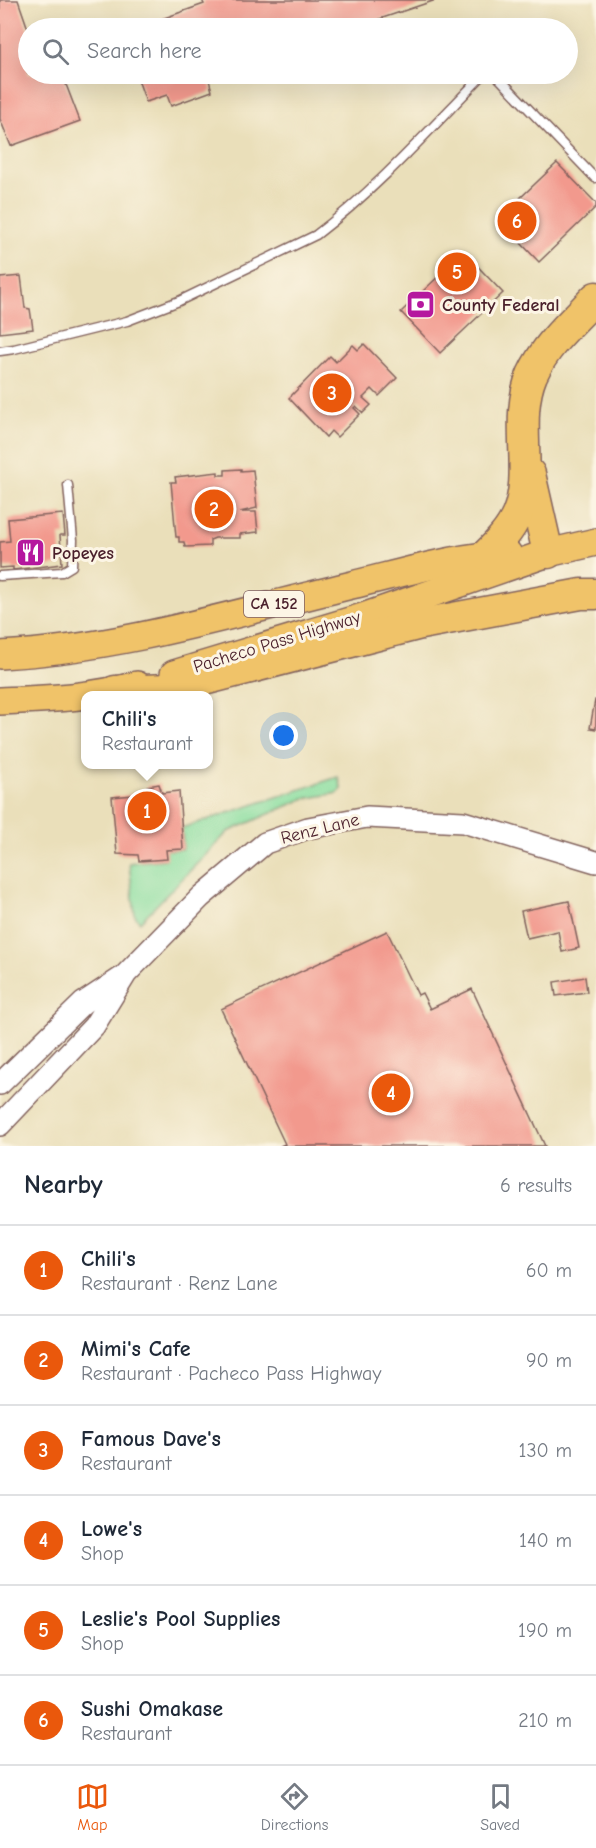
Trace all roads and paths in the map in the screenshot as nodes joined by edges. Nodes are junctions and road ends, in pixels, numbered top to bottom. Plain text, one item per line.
1 (474, 84) edge
2 (505, 84) edge
3 (595, 178) edge
4 (596, 297) edge
5 (0, 351) edge
6 (524, 448) junction
7 (68, 485) dead end
8 (596, 542) edge
9 (548, 553) junction
10 (486, 555) junction
11 (0, 576) edge
12 (596, 594) edge
13 (0, 655) edge
14 (115, 691) joint
15 (81, 696) edge
16 (0, 701) edge
17 (596, 862) edge
18 (126, 974) junction
19 (16, 1068) junction
20 (0, 1084) edge
21 (0, 1110) edge
22 (0, 1125) edge

1 - 5 lane
2 - 3 lane
4 - 6 highway
6 - 9 highway
6 - 10 highway
7 - 11 lane
8 - 9 highway, Pacheco Pass Highway / CA 152
9 - 10 highway, Pacheco Pass Highway / CA 152
9 - 14 highway, Pacheco Pass Highway
10 - 13 highway, Pacheco Pass Highway / CA 152
12 - 14 highway
15 - 16 highway, Pacheco Pass Highway
17 - 18 street, Renz Lane
18 - 19 street, Renz Lane
18 - 22 street, Renz Lane
19 - 20 street, Renz Lane
19 - 21 street

